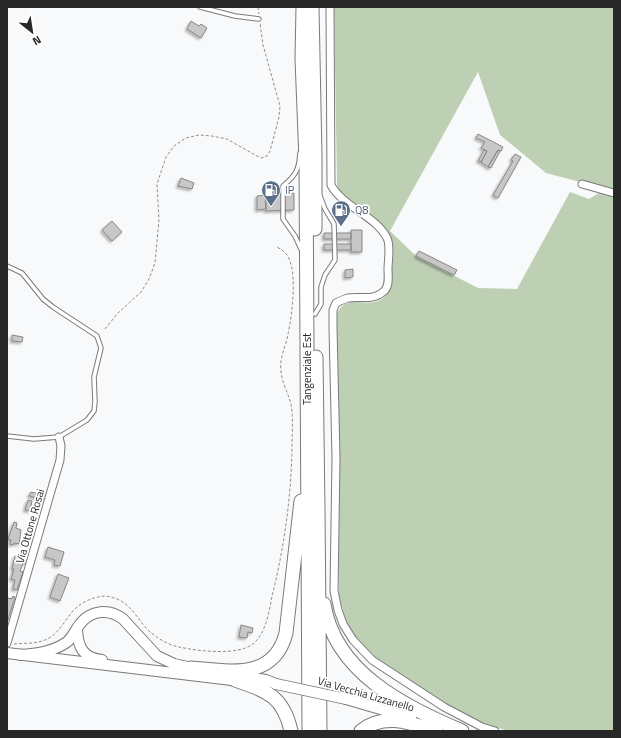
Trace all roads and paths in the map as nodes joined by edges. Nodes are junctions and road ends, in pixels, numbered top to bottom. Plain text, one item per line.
1 (200, 7) edge
2 (258, 7) edge
3 (302, 7) edge
4 (312, 7) edge
5 (330, 7) edge
6 (259, 19) junction
7 (305, 141) junction
8 (316, 157) junction
9 (582, 184) dead end
10 (614, 193) edge
11 (277, 247) dead end
12 (301, 254) dead end
13 (7, 266) edge
14 (301, 280) dead end
15 (306, 296) junction
16 (315, 314) junction
17 (105, 329) dead end
18 (307, 391) junction
19 (7, 436) edge
20 (59, 437) junction
21 (318, 510) junction
22 (77, 630) junction
23 (7, 643) edge
24 (15, 644) dead end
25 (7, 653) edge
26 (20, 656) junction
27 (192, 668) junction
28 (145, 670) junction
29 (235, 680) junction
30 (276, 684) junction
31 (291, 731) edge
32 (309, 731) edge
33 (320, 731) edge
34 (361, 731) edge
35 (436, 731) edge
36 (448, 731) edge
37 (462, 731) edge
38 (495, 731) edge

1 - 6 lane
2 - 6 path
3 - 7 highway, Tangenziale Est
4 - 8 highway, Tangenziale Est
5 - 38 street
6 - 17 path
7 - 12 lane
7 - 15 highway, Tangenziale Est
8 - 16 highway, Tangenziale Est
8 - 16 lane
9 - 10 street
11 - 24 path
13 - 20 lane
14 - 15 lane
15 - 18 highway, Tangenziale Est
16 - 21 highway, Tangenziale Est
18 - 27 highway
18 - 32 highway, Tangenziale Est
19 - 20 lane
20 - 23 street, Via Ottone Rosai
21 - 33 highway, Tangenziale Est
21 - 37 highway
22 - 26 street, Via Vecchia Lizzanello
22 - 27 street, Via Vecchia Lizzanello
22 - 28 street, Via Vecchia Lizzanello
25 - 26 street, Via Vecchia Lizzanello
26 - 28 street, Via Vecchia Lizzanello
27 - 30 street, Via Vecchia Lizzanello
28 - 29 street, Via Vecchia Lizzanello
29 - 30 street, Via Vecchia Lizzanello
29 - 31 highway
30 - 36 street, Via Vecchia Lizzanello, bridge
34 - 35 highway

